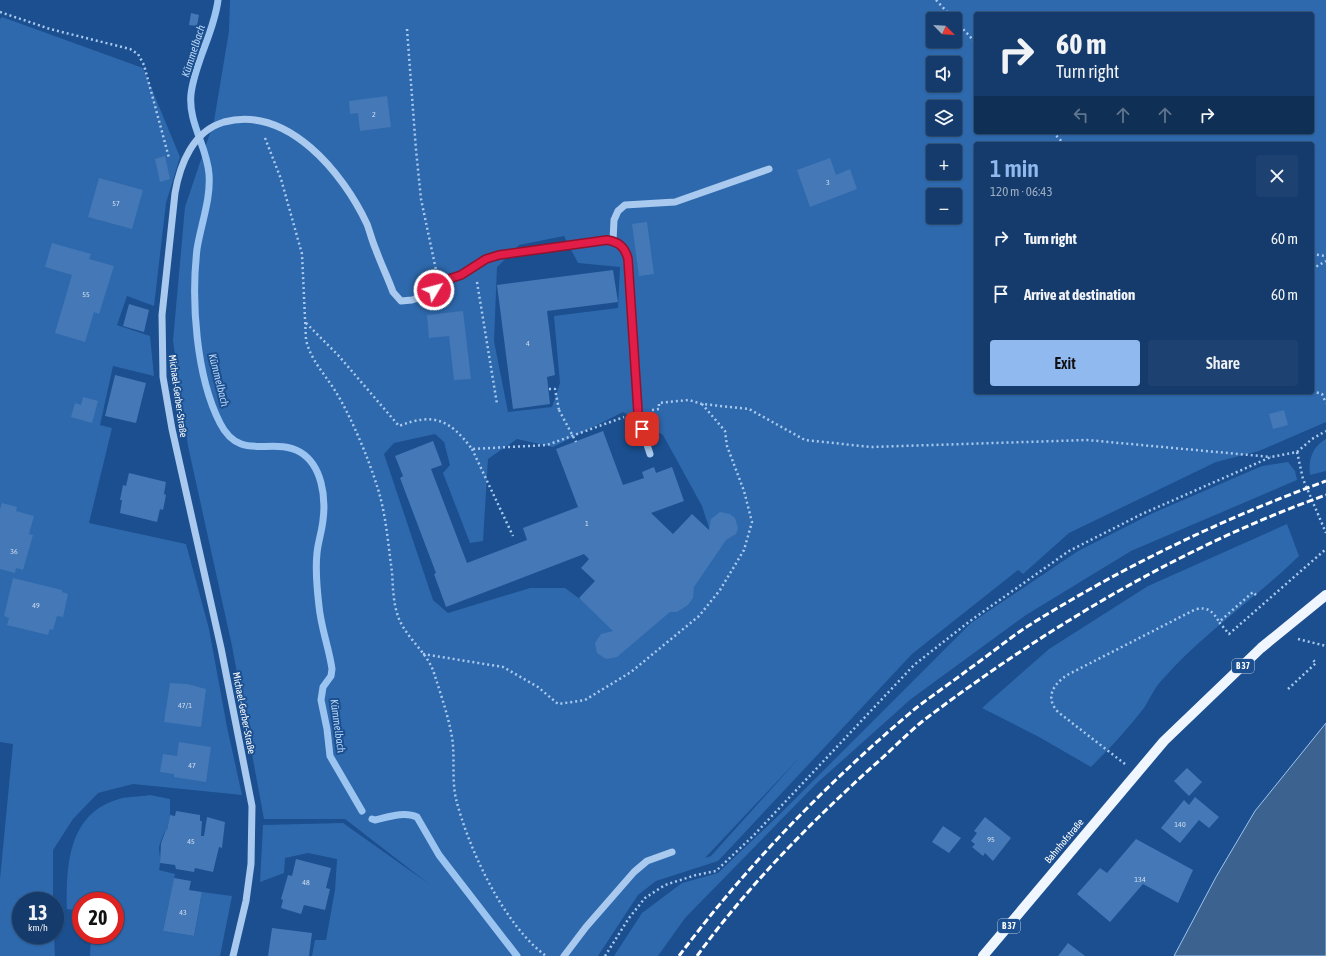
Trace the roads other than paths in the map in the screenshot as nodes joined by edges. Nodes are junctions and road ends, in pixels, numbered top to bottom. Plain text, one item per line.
1 (769, 169) dead end
2 (613, 241) junction
3 (650, 454) dead end
4 (1326, 595) edge
5 (672, 852) dead end
6 (233, 956) edge
7 (564, 956) edge
8 (983, 956) edge

1 - 2 street
2 - 3 street
2 - 6 street, Michael-Gerber-Straße
4 - 8 main road, Bahnhofstraße / B 37
5 - 7 street

